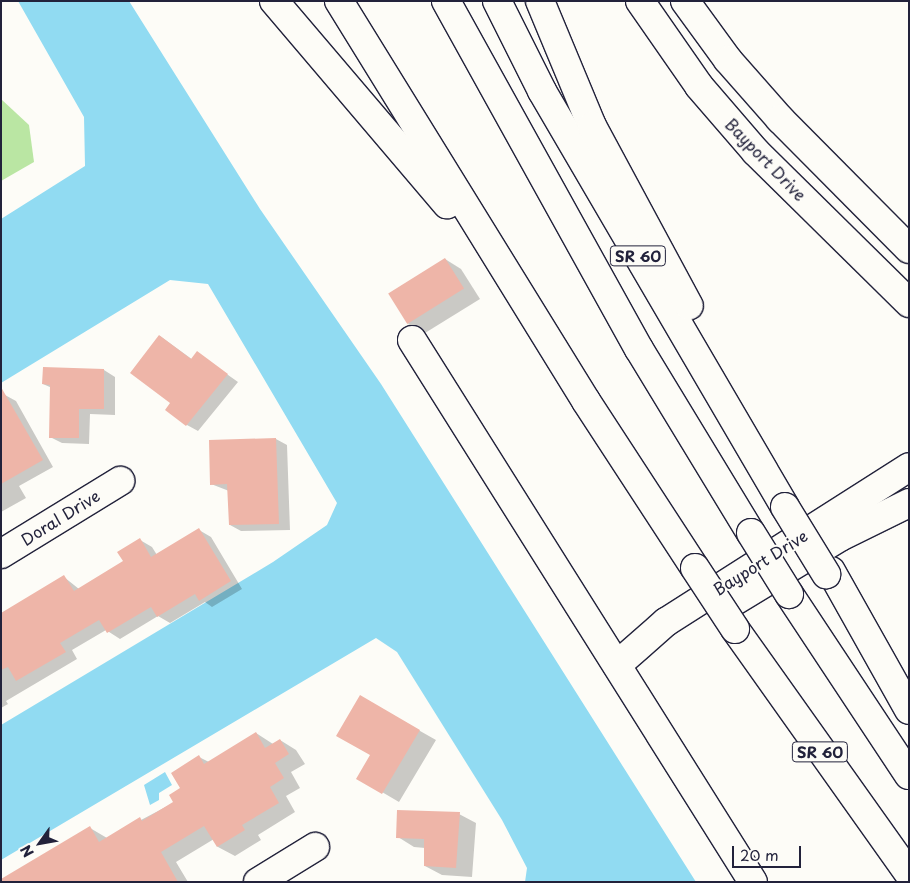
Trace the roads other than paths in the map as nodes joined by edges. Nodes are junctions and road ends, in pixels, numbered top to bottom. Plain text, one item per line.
1 (274, 1) edge
2 (338, 1) edge
3 (446, 1) edge
4 (497, 1) edge
5 (540, 1) edge
6 (640, 1) edge
7 (685, 1) edge
8 (909, 249) edge
9 (510, 280) junction
10 (909, 303) edge
11 (412, 340) dead end
12 (899, 475) edge
13 (120, 481) dead end
14 (790, 505) junction
15 (907, 508) edge
16 (1, 554) edge
17 (617, 665) junction
18 (909, 710) edge
19 (909, 775) edge
20 (315, 847) dead end
21 (909, 874) edge
22 (258, 882) edge
23 (753, 882) edge

1 - 9 main road
2 - 9 main road, SR 60
3 - 19 main road, bridge
4 - 14 main road, SR 60
5 - 14 main road, SR 60
6 - 10 main road, Bayport Drive
7 - 8 main road
9 - 21 main road, SR 60, bridge
11 - 17 main road
12 - 15 main road
12 - 17 main road, Bayport Drive
13 - 16 main road, Doral Drive
14 - 18 main road, SR 60, bridge
15 - 17 main road, Bayport Drive
17 - 23 main road
20 - 22 main road

